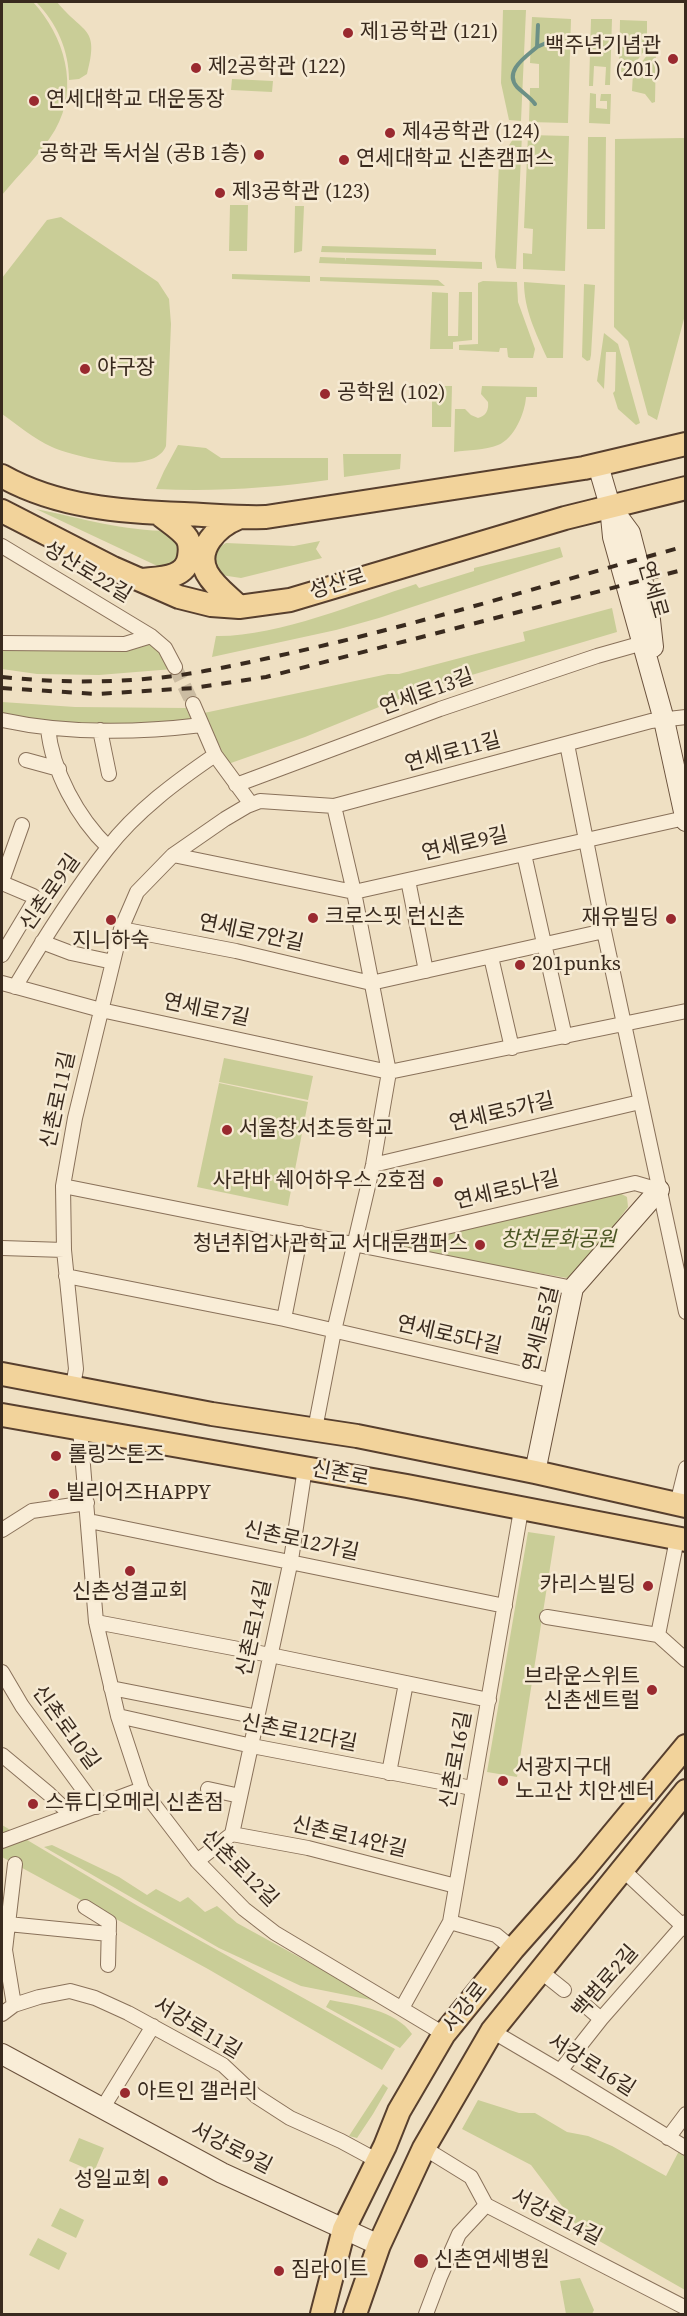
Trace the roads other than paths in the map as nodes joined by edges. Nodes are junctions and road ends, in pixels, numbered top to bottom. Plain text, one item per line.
1 (686, 444) edge
2 (598, 465) junction
3 (2, 476) edge
4 (686, 488) edge
5 (610, 506) junction
6 (2, 511) edge
7 (158, 513) junction
8 (238, 518) junction
9 (2, 546) edge
10 (141, 580) junction
11 (239, 607) junction
12 (151, 636) junction
13 (2, 643) edge
14 (638, 645) junction
15 (175, 667) tunnel mouth
16 (193, 704) tunnel mouth
17 (686, 717) edge
18 (2, 720) edge
19 (664, 720) junction
20 (202, 725) junction
21 (48, 728) junction
22 (100, 730) junction
23 (567, 744) junction
24 (215, 755) junction
25 (26, 760) dead end
26 (59, 769) junction
27 (109, 774) dead end
28 (236, 785) junction
29 (251, 804) junction
30 (334, 806) junction
31 (685, 820) edge
32 (22, 825) dead end
33 (585, 840) junction
34 (108, 847) junction
35 (524, 854) junction
36 (173, 855) junction
37 (408, 880) junction
38 (2, 882) edge
39 (354, 892) junction
40 (120, 929) junction
41 (604, 931) junction
42 (42, 942) junction
43 (546, 945) junction
44 (2, 955) edge
45 (490, 957) junction
46 (113, 962) junction
47 (426, 971) junction
48 (371, 983) junction
49 (6, 988) edge
50 (101, 1010) junction
51 (686, 1011) edge
52 (624, 1025) junction
53 (565, 1037) junction
54 (512, 1048) junction
55 (389, 1072) junction
56 (640, 1102) junction
57 (373, 1165) junction
58 (63, 1186) junction
59 (659, 1190) junction
60 (300, 1233) junction
61 (359, 1245) junction
62 (2, 1248) edge
63 (64, 1250) junction
64 (66, 1276) junction
65 (573, 1288) junction
66 (686, 1312) edge
67 (284, 1320) junction
68 (334, 1331) junction
69 (2, 1374) edge
70 (554, 1381) junction
71 (73, 1386) junction
72 (2, 1415) edge
73 (80, 1429) junction
74 (315, 1429) junction
75 (305, 1468) junction
76 (686, 1468) edge
77 (535, 1472) junction
78 (87, 1503) junction
79 (681, 1505) edge
80 (521, 1509) junction
81 (89, 1521) junction
82 (2, 1530) edge
83 (682, 1540) edge
84 (291, 1560) junction
85 (505, 1606) junction
86 (546, 1617) dead end
87 (96, 1622) junction
88 (658, 1635) junction
89 (270, 1655) junction
90 (686, 1660) edge
91 (2, 1672) edge
92 (406, 1683) junction
93 (111, 1688) junction
94 (489, 1700) junction
95 (118, 1716) junction
96 (258, 1717) junction
97 (252, 1746) junction
98 (686, 1746) edge
99 (2, 1755) edge
100 (389, 1773) junction
101 (472, 1788) junction
102 (142, 1789) junction
103 (208, 1790) dead end
104 (686, 1791) edge
105 (240, 1796) junction
106 (96, 1807) junction
107 (71, 1815) junction
108 (627, 1818) junction
109 (232, 1834) junction
110 (651, 1834) junction
111 (2, 1841) edge
112 (197, 1861) junction
113 (15, 1864) dead end
114 (623, 1870) junction
115 (456, 1886) junction
116 (550, 1905) junction
117 (85, 1907) dead end
118 (450, 1922) junction
119 (8, 1924) junction
120 (684, 1925) edge
121 (574, 1928) junction
122 (109, 1934) junction
123 (3, 1949) edge
124 (513, 1949) junction
125 (108, 1965) dead end
126 (549, 1978) dead end
127 (564, 1990) dead end
128 (580, 2002) dead end
129 (14, 2005) junction
130 (402, 2008) junction
131 (2, 2014) edge
132 (601, 2019) junction
133 (153, 2026) junction
134 (492, 2031) junction
135 (444, 2034) junction
136 (2, 2054) edge
137 (560, 2071) junction
138 (102, 2109) junction
139 (686, 2114) edge
140 (668, 2138) junction
141 (424, 2148) junction
142 (686, 2148) edge
143 (378, 2161) junction
144 (486, 2205) junction
145 (344, 2229) junction
146 (379, 2245) junction
147 (686, 2308) edge
148 (358, 2312) edge
149 (322, 2314) edge
150 (426, 2314) edge

1 - 2 main road
2 - 5 street, 연세로
2 - 8 main road
3 - 7 main road
4 - 5 main road, 성산로
5 - 11 main road, 성산로
5 - 14 street, 연세로
5 - 19 street, 연세로
6 - 10 main road, 성산로
7 - 8 main road
7 - 10 main road
8 - 11 main road
9 - 12 street, 성산로22길
10 - 11 main road, 성산로
12 - 13 street
12 - 15 street, 성산로22길
14 - 19 street, 연세로
14 - 28 street, 연세로13길
16 - 20 street
17 - 19 street, 연세로11길
18 - 21 street
19 - 23 street, 연세로11길
19 - 31 street, 연세로
20 - 22 street
20 - 24 street
21 - 22 street
21 - 26 street, 신촌로9길
22 - 27 street
23 - 30 street, 연세로11길
23 - 33 street
24 - 28 street
24 - 34 street, 신촌로9길
25 - 26 street
26 - 34 street, 신촌로9길
28 - 29 street
29 - 30 street, 연세로11길
29 - 36 street, 신촌로11길
30 - 39 street
31 - 33 street, 연세로9길
32 - 38 street
33 - 35 street, 연세로9길
33 - 41 street
34 - 42 street, 신촌로9길
35 - 37 street, 연세로9길
35 - 43 street
36 - 39 street, 연세로9길
36 - 40 street, 신촌로11길
37 - 39 street, 연세로9길
37 - 47 street
38 - 44 street
39 - 48 street
40 - 46 street, 신촌로11길
40 - 48 street, 연세로7안길
41 - 43 street, 연세로7안길
41 - 52 street
42 - 46 street
42 - 49 street, 신촌로9길
43 - 45 street, 연세로7안길
43 - 53 street
45 - 47 street, 연세로7안길
45 - 54 street
46 - 50 street, 신촌로11길
47 - 48 street, 연세로7안길
48 - 55 street
49 - 50 street, 연세로7길
50 - 55 street, 연세로7길
50 - 58 street, 신촌로11길
51 - 52 street, 연세로7길
52 - 53 street, 연세로7길
52 - 56 street
53 - 54 street, 연세로7길
54 - 55 street, 연세로7길
55 - 57 street
56 - 57 street, 연세로5가길
56 - 59 street
57 - 61 street
58 - 60 street, 연세로5나길
58 - 63 street, 신촌로11길
59 - 61 street, 연세로5나길
59 - 65 street, 연세로5길
59 - 66 street
60 - 61 street, 연세로5나길
60 - 67 street
61 - 65 street, 연세로5나길
61 - 68 street
62 - 63 street
63 - 64 street, 신촌로11길
64 - 67 street, 연세로5다길
64 - 71 street, 신촌로11길
65 - 70 street, 연세로5길
67 - 68 street, 연세로5다길
68 - 70 street, 연세로5다길
68 - 74 street, 신촌로
69 - 71 main road, 신촌로
70 - 77 street, 연세로5길
71 - 74 main road, 신촌로
72 - 73 main road, 신촌로
73 - 75 main road, 신촌로
73 - 78 street, 신촌로12길
74 - 77 main road, 신촌로
75 - 80 main road, 신촌로
75 - 84 street, 신촌로14길
76 - 79 street, 신촌로
77 - 79 main road, 신촌로
78 - 81 street, 신촌로12길
78 - 82 street
80 - 83 main road, 신촌로
80 - 85 street, 신촌로16길
81 - 84 street, 신촌로12가길
81 - 87 street, 신촌로12길
83 - 88 street, 신촌로
84 - 85 street, 신촌로12가길
84 - 89 street, 신촌로14길
85 - 94 street, 신촌로16길
86 - 88 street
87 - 89 street
87 - 93 street, 신촌로12길
88 - 90 street
89 - 92 street
89 - 96 street, 신촌로14길
91 - 106 street, 신촌로10길
92 - 94 street
92 - 100 street
93 - 95 street, 신촌로12길
93 - 96 street
94 - 101 street, 신촌로16길
95 - 97 street, 신촌로12다길
95 - 102 street, 신촌로12길
96 - 97 street, 신촌로14길
97 - 100 street, 신촌로12다길
97 - 105 street, 신촌로14길
98 - 108 main road, 서강로
99 - 107 street
100 - 101 street, 신촌로12다길
101 - 115 street, 신촌로16길
102 - 106 street
102 - 112 street, 신촌로12길
103 - 105 street
104 - 110 main road, 서강로
105 - 109 street, 신촌로14길
106 - 107 street
107 - 111 street
108 - 110 main road
108 - 116 main road, 서강로
109 - 112 street
109 - 115 street, 신촌로14안길
110 - 114 main road, 서강로
112 - 130 street, 신촌로12길
113 - 119 street
114 - 120 street
114 - 121 main road, 서강로
115 - 118 street, 신촌로16길
116 - 121 main road
116 - 124 main road, 서강로
117 - 122 street
118 - 124 street
118 - 130 street, 신촌로16길
119 - 122 street
119 - 123 street
120 - 132 street, 백범로2길
121 - 134 main road, 서강로
122 - 125 street
123 - 129 street
124 - 135 main road, 서강로
126 - 127 street
128 - 132 street
129 - 131 street, 서강로11길
129 - 133 street, 서강로11길
130 - 135 street, 신촌로12길
132 - 137 street, 백범로2길
133 - 138 street
133 - 143 street, 서강로11길
134 - 137 street, 서강로16길
134 - 141 main road, 서강로
135 - 143 main road, 서강로
136 - 138 street, 서강로9길
137 - 140 street, 서강로16길
138 - 145 street, 서강로9길
139 - 140 street
140 - 142 street, 서강로16길
141 - 144 street, 서강로14길
141 - 146 main road, 서강로
143 - 145 main road, 서강로
144 - 147 street, 서강로14길
144 - 150 street
145 - 146 street, 서강로9길
145 - 149 main road, 서강로
146 - 148 main road, 서강로

